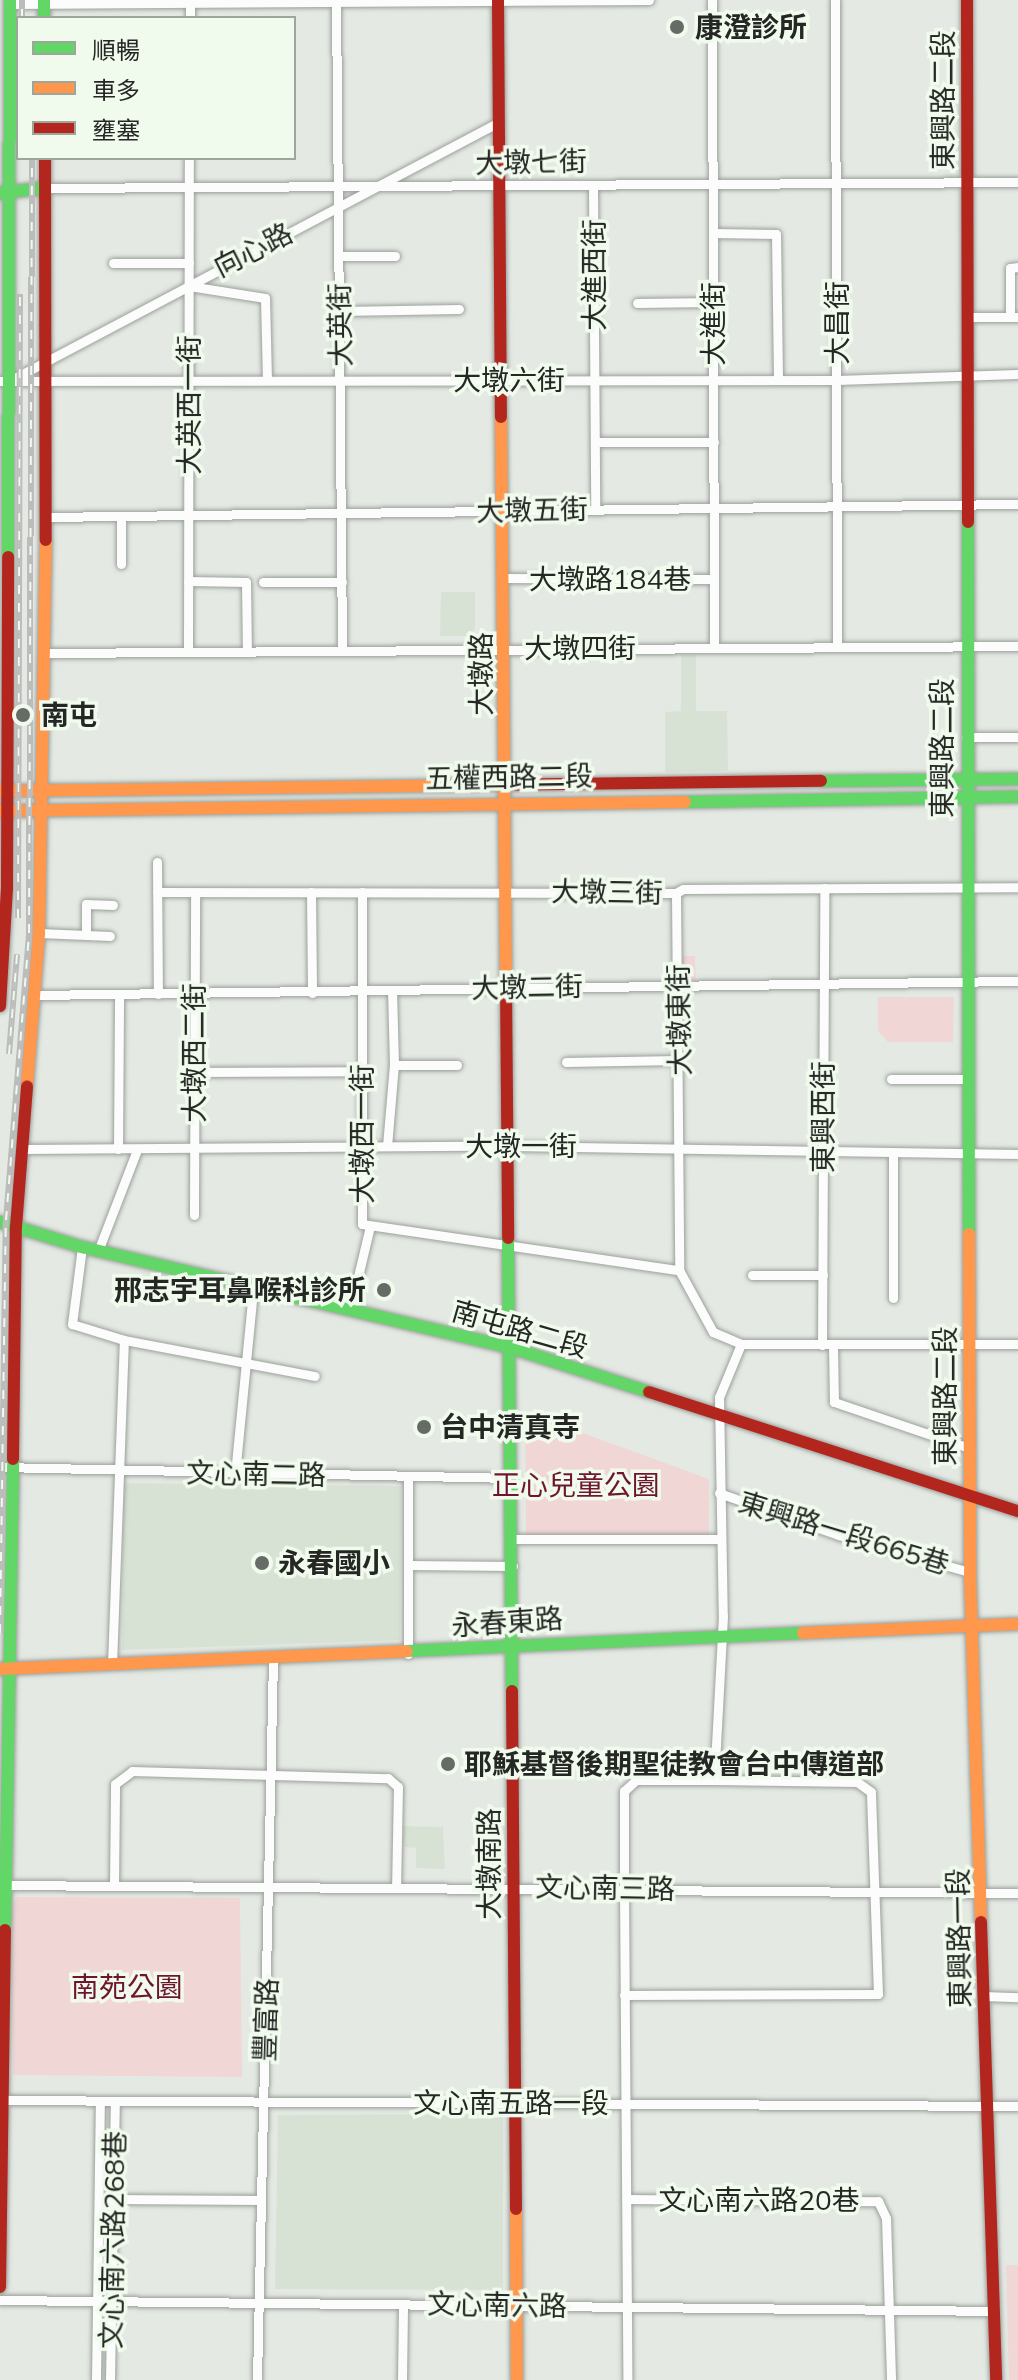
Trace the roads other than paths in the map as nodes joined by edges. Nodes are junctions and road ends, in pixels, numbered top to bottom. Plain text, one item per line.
1 (649, 0) edge
2 (712, 0) edge
3 (835, 0) edge
4 (967, 0) edge
5 (225, 1) edge
6 (336, 1) edge
7 (498, 1) edge
8 (10, 2) edge
9 (44, 2) edge
10 (190, 3) junction
11 (190, 16) edge
12 (499, 122) junction
13 (45, 160) edge
14 (189, 160) edge
15 (966, 181) junction
16 (836, 182) junction
17 (1018, 182) edge
18 (713, 183) junction
19 (593, 185) junction
20 (338, 187) junction
21 (372, 187) junction
22 (499, 187) junction
23 (45, 188) junction
24 (189, 188) junction
25 (5, 189) edge
26 (338, 206) junction
27 (713, 233) junction
28 (339, 256) junction
29 (395, 256) dead end
30 (113, 263) dead end
31 (189, 263) junction
32 (1014, 268) edge
33 (189, 284) junction
34 (713, 302) junction
35 (637, 303) dead end
36 (459, 309) dead end
37 (340, 311) junction
38 (966, 317) junction
39 (1014, 317) edge
40 (46, 358) junction
41 (966, 374) junction
42 (1018, 374) edge
43 (45, 380) junction
44 (189, 380) junction
45 (267, 380) junction
46 (341, 380) junction
47 (503, 380) junction
48 (594, 380) junction
49 (714, 380) junction
50 (778, 380) junction
51 (837, 380) junction
52 (4, 382) edge
53 (595, 442) junction
54 (714, 442) junction
55 (966, 504) junction
56 (1018, 504) edge
57 (837, 506) junction
58 (714, 508) junction
59 (595, 509) junction
60 (505, 511) junction
61 (341, 513) junction
62 (189, 515) junction
63 (121, 516) junction
64 (46, 517) junction
65 (121, 564) dead end
66 (505, 578) junction
67 (714, 579) junction
68 (188, 581) junction
69 (263, 582) dead end
70 (342, 582) junction
71 (966, 646) junction
72 (1018, 646) edge
73 (714, 647) junction
74 (837, 647) junction
75 (505, 649) junction
76 (342, 650) junction
77 (4, 651) edge
78 (247, 651) junction
79 (188, 652) junction
80 (46, 653) junction
81 (966, 737) junction
82 (1018, 737) edge
83 (966, 778) junction
84 (1018, 779) edge
85 (505, 782) junction
86 (4, 791) edge
87 (43, 791) junction
88 (966, 797) junction
89 (1018, 797) edge
90 (505, 800) junction
91 (43, 810) junction
92 (4, 811) edge
93 (157, 862) dead end
94 (1018, 887) edge
95 (4, 888) edge
96 (824, 888) junction
97 (966, 888) junction
98 (506, 890) junction
99 (157, 892) junction
100 (195, 892) junction
101 (311, 892) junction
102 (362, 892) junction
103 (676, 893) junction
104 (113, 905) dead end
105 (39, 933) junction
106 (86, 935) junction
107 (110, 936) dead end
108 (967, 981) junction
109 (1018, 981) edge
110 (679, 985) junction
111 (824, 985) junction
112 (509, 987) junction
113 (362, 991) junction
114 (392, 991) junction
115 (312, 993) junction
116 (158, 994) junction
117 (194, 994) junction
118 (35, 995) junction
119 (119, 996) junction
120 (0, 1006) edge
121 (678, 1060) junction
122 (566, 1062) dead end
123 (394, 1065) junction
124 (457, 1065) dead end
125 (361, 1071) junction
126 (195, 1072) junction
127 (891, 1079) dead end
128 (968, 1079) junction
129 (362, 1146) junction
130 (387, 1146) junction
131 (508, 1146) junction
132 (681, 1147) junction
133 (23, 1149) junction
134 (118, 1149) junction
135 (137, 1150) junction
136 (195, 1150) junction
137 (823, 1152) junction
138 (893, 1153) junction
139 (969, 1153) junction
140 (1018, 1154) edge
141 (194, 1215) dead end
142 (0, 1222) edge
143 (370, 1226) junction
144 (16, 1227) junction
145 (510, 1245) junction
146 (82, 1247) junction
147 (98, 1251) junction
148 (679, 1270) junction
149 (752, 1275) dead end
150 (823, 1275) junction
151 (253, 1289) junction
152 (893, 1298) dead end
153 (350, 1310) junction
154 (124, 1340) junction
155 (741, 1344) junction
156 (969, 1344) junction
157 (1018, 1344) edge
158 (828, 1345) junction
159 (512, 1348) junction
160 (246, 1365) junction
161 (315, 1376) dead end
162 (718, 1415) junction
163 (969, 1448) junction
164 (6, 1468) edge
165 (115, 1471) junction
166 (235, 1474) junction
167 (408, 1477) junction
168 (513, 1478) junction
169 (719, 1493) junction
170 (970, 1495) junction
171 (1018, 1511) edge
172 (513, 1539) junction
173 (720, 1539) junction
174 (408, 1565) junction
175 (513, 1566) junction
176 (970, 1572) junction
177 (1018, 1624) edge
178 (972, 1625) junction
179 (722, 1634) junction
180 (513, 1644) junction
181 (408, 1654) junction
182 (273, 1659) junction
183 (112, 1665) junction
184 (5, 1669) edge
185 (271, 1777) junction
186 (714, 1780) junction
187 (4, 1885) edge
188 (114, 1886) junction
189 (270, 1886) junction
190 (396, 1887) junction
191 (513, 1887) junction
192 (624, 1889) junction
193 (876, 1891) junction
194 (982, 1892) junction
195 (1018, 1893) edge
196 (624, 1995) junction
197 (983, 1996) junction
198 (1018, 1997) edge
199 (2, 2100) edge
200 (100, 2101) junction
201 (115, 2101) junction
202 (264, 2101) junction
203 (515, 2103) junction
204 (626, 2103) junction
205 (986, 2105) junction
206 (1018, 2106) edge
207 (100, 2199) junction
208 (114, 2199) junction
209 (626, 2199) junction
210 (261, 2200) junction
211 (0, 2287) edge
212 (0, 2300) edge
213 (99, 2301) junction
214 (112, 2301) junction
215 (259, 2302) junction
216 (403, 2304) junction
217 (517, 2305) junction
218 (626, 2307) junction
219 (889, 2309) junction
220 (994, 2311) junction
221 (96, 2380) edge
222 (110, 2380) edge
223 (257, 2380) edge
224 (402, 2380) edge
225 (517, 2380) edge
226 (627, 2380) edge
227 (891, 2380) edge
228 (996, 2380) edge

1 - 7 street
2 - 18 street, 大進街
3 - 16 street, 大昌街
4 - 15 main road, 東興路二段
5 - 6 street
5 - 10 street
6 - 7 street
6 - 20 street, 大英街
7 - 12 main road, 大墩路
8 - 9 street
8 - 25 main road
9 - 10 street
10 - 11 street
12 - 21 street, 向心路
12 - 22 main road, 大墩路
13 - 23 main road
14 - 24 street, 大英西一街
15 - 16 street, 大墩七街
15 - 17 street, 大墩七街
15 - 38 main road, 東興路二段
16 - 18 street, 大墩七街
16 - 51 street, 大昌街
18 - 19 street, 大墩七街
18 - 27 street, 大進街
19 - 22 street, 大墩七街
19 - 48 street, 大進西街
20 - 21 street, 大墩七街
20 - 24 street, 大墩七街
20 - 26 street, 大英街
21 - 22 street, 大墩七街
21 - 26 street, 向心路
22 - 47 main road, 大墩路
23 - 24 street, 大墩七街
23 - 25 main road, 大墩七街
23 - 40 main road
24 - 31 street, 大英西一街
25 - 52 main road
26 - 28 street, 大英街
26 - 33 street, 向心路
27 - 34 street, 大進街
27 - 50 street
28 - 29 street
28 - 37 street, 大英街
30 - 31 street
31 - 33 street, 大英西一街
32 - 39 street
33 - 40 street, 向心路
33 - 44 street, 大英西一街
33 - 45 street
34 - 35 street
34 - 49 street, 大進街
36 - 37 street
37 - 46 street, 大英街
38 - 39 street
38 - 41 main road, 東興路二段
40 - 43 main road
40 - 52 street, 向心路
41 - 42 street, 大墩六街
41 - 51 street, 大墩六街
41 - 55 main road, 東興路二段
43 - 44 street, 大墩六街
43 - 52 street, 大墩六街
43 - 64 main road
44 - 45 street, 大墩六街
44 - 62 street, 大英西一街
45 - 46 street, 大墩六街
46 - 47 street, 大墩六街
46 - 61 street, 大英街
47 - 48 street, 大墩六街
47 - 60 main road, 大墩路
48 - 49 street, 大墩六街
48 - 53 street, 大進西街
49 - 50 street, 大墩六街
49 - 54 street, 大進街
50 - 51 street, 大墩六街
51 - 57 street, 大昌街
52 - 77 main road
53 - 54 street
53 - 59 street, 大進西街
54 - 58 street, 大進街
55 - 56 street, 大墩五街
55 - 57 street, 大墩五街
55 - 71 main road, 東興路二段
57 - 58 street, 大墩五街
57 - 74 street, 大昌街
58 - 59 street, 大墩五街
58 - 67 street, 大進街
59 - 60 street, 大墩五街
60 - 61 street, 大墩五街
60 - 66 main road, 大墩路
61 - 62 street, 大墩五街
61 - 70 street, 大英街
62 - 63 street, 大墩五街
62 - 68 street, 大英西一街
63 - 64 street, 大墩五街
63 - 65 street
64 - 80 main road
66 - 67 street, 大墩路184巷
66 - 75 main road, 大墩路
67 - 73 street, 大進街
68 - 78 street
68 - 79 street, 大英西一街
69 - 70 street
70 - 76 street, 大英街
71 - 72 street, 大墩四街
71 - 74 street, 大墩四街
71 - 81 main road, 東興路二段
73 - 74 street, 大墩四街
73 - 75 street, 大墩四街
75 - 76 street, 大墩四街
75 - 85 main road, 大墩路
76 - 78 street, 大墩四街
77 - 86 main road
78 - 79 street, 大墩四街
79 - 80 street, 大墩四街
80 - 87 main road
81 - 82 street
81 - 83 main road, 東興路二段
83 - 84 main road, 五權西路二段
83 - 85 main road, 五權西路二段
83 - 88 main road, 東興路二段
85 - 87 main road, 五權西路二段
85 - 90 main road, 大墩路
86 - 87 main road, 五權西路二段
86 - 92 main road
87 - 91 main road
88 - 89 main road, 五權西路二段
88 - 90 main road, 五權西路二段
88 - 97 main road, 東興路二段
90 - 91 main road, 五權西路二段
90 - 98 main road, 大墩路
91 - 92 main road, 五權西路二段
91 - 105 main road
92 - 95 main road
93 - 99 street
94 - 97 street, 大墩三街
95 - 120 main road
96 - 97 street, 大墩三街
96 - 103 street, 大墩三街
96 - 111 street, 東興西街
97 - 108 main road, 東興路二段
98 - 102 street, 大墩三街
98 - 103 street, 大墩三街
98 - 112 main road, 大墩路
99 - 100 street, 大墩三街
99 - 116 street
100 - 101 street, 大墩三街
100 - 117 street, 大墩西二街
101 - 102 street, 大墩三街
101 - 115 street
102 - 113 street, 大墩西一街
103 - 110 street, 大墩東街
104 - 106 street
105 - 106 street
105 - 118 main road
106 - 107 street
108 - 109 street, 大墩二街
108 - 111 street, 大墩二街
108 - 128 main road, 東興路二段
110 - 111 street, 大墩二街
110 - 112 street, 大墩二街
110 - 121 street, 大墩東街
111 - 137 street, 東興西街
112 - 114 street, 大墩二街
112 - 131 main road, 大墩路
113 - 114 street, 大墩二街
113 - 115 street, 大墩二街
113 - 125 street, 大墩西一街
114 - 123 street
115 - 117 street, 大墩二街
116 - 117 street, 大墩二街
116 - 119 street, 大墩二街
117 - 126 street, 大墩西二街
118 - 119 street, 大墩二街
118 - 133 main road
119 - 134 street
121 - 122 street
121 - 132 street, 大墩東街
123 - 124 street
123 - 130 street
125 - 126 street
125 - 129 street, 大墩西一街
126 - 136 street, 大墩西二街
127 - 128 street
128 - 139 main road, 東興路二段
129 - 130 street, 大墩一街
129 - 136 street, 大墩一街
129 - 143 street, 大墩西一街
130 - 131 street, 大墩一街
131 - 132 street, 大墩一街
131 - 145 main road, 大墩路
132 - 137 street, 大墩一街
132 - 148 street, 大墩東街
133 - 134 street, 大墩一街
133 - 144 main road
134 - 135 street, 大墩一街
135 - 136 street, 大墩一街
135 - 147 street
136 - 141 street, 大墩西二街
137 - 138 street, 大墩一街
137 - 150 street, 東興西街
138 - 139 street, 大墩一街
138 - 152 street
139 - 140 street, 大墩一街
139 - 156 main road, 東興路二段
142 - 144 main road, 南屯路二段
143 - 145 street, 大墩西一街
143 - 153 street
144 - 146 main road, 南屯路二段
144 - 164 main road
145 - 148 street, 大墩西一街
145 - 159 main road, 大墩路
146 - 147 main road, 南屯路二段
146 - 154 street
147 - 151 main road, 南屯路二段
148 - 155 street
149 - 150 street
150 - 158 street, 東興西街
151 - 153 main road, 南屯路二段
151 - 160 street
153 - 159 main road, 南屯路二段
154 - 160 street
154 - 165 street
155 - 158 street
155 - 162 street
156 - 157 street
156 - 158 street
156 - 163 main road, 東興路二段
158 - 163 street, 東興西街
159 - 162 main road, 南屯路二段
159 - 168 main road, 大墩南路
160 - 161 street
160 - 166 street
162 - 169 street
162 - 170 main road, 南屯路二段
163 - 170 main road, 東興路二段
164 - 165 street, 文心南二路
164 - 184 main road
165 - 166 street, 文心南二路
165 - 183 street
166 - 167 street, 文心南二路
167 - 168 street, 文心南二路
167 - 174 street
168 - 172 main road, 大墩南路
169 - 173 street
169 - 176 street, 東興路一段665巷
170 - 171 main road, 南屯路二段
170 - 176 main road, 東興路一段
172 - 173 street
172 - 175 main road, 大墩南路
173 - 179 street
174 - 175 street
174 - 181 street
175 - 180 main road, 大墩南路
176 - 178 main road, 東興路一段
177 - 178 main road, 永春東路
178 - 179 main road, 永春東路
178 - 194 main road, 東興路一段
179 - 180 main road, 永春東路
179 - 186 street
180 - 181 main road, 永春東路
180 - 191 main road, 大墩南路
181 - 182 main road, 永春東路
182 - 183 main road, 永春東路
182 - 185 street, 豐富路
183 - 184 main road, 永春東路
184 - 187 main road
185 - 188 street
185 - 189 street, 豐富路
185 - 190 street
186 - 192 street
186 - 193 street
187 - 188 street, 文心南三路
187 - 199 main road
188 - 189 street, 文心南三路
189 - 190 street, 文心南三路
189 - 202 street, 豐富路
190 - 191 street, 文心南三路
191 - 192 street, 文心南三路
191 - 203 main road, 大墩南路
192 - 193 street, 文心南三路
192 - 196 street
193 - 194 street, 文心南三路
193 - 196 street
194 - 195 street, 文心南三路
194 - 197 main road, 東興路一段
196 - 204 street
197 - 198 street
197 - 205 main road, 東興路一段
199 - 200 street, 文心南五路一段
199 - 211 main road
200 - 201 street, 文心南五路一段
200 - 207 street, 文心南六路268巷
201 - 202 street, 文心南五路一段
201 - 208 street, 文心南六路268巷
202 - 203 street, 文心南五路一段
202 - 210 street, 豐富路
203 - 204 street, 文心南五路一段
203 - 217 main road, 大墩南路
204 - 205 street, 文心南五路一段
204 - 209 street
205 - 206 street, 文心南五路一段
205 - 220 main road, 東興路一段
207 - 208 street
207 - 213 street, 文心南六路268巷
208 - 210 street
208 - 214 street, 文心南六路268巷
209 - 218 street
209 - 219 street, 文心南六路20巷
210 - 215 street, 豐富路
212 - 213 street, 文心南六路
213 - 214 street, 文心南六路
213 - 221 street, 文心南六路268巷
214 - 215 street, 文心南六路
214 - 222 street, 文心南六路268巷
215 - 216 street, 文心南六路
215 - 223 street, 豐富路
216 - 217 street, 文心南六路
216 - 224 street
217 - 218 street, 文心南六路
217 - 225 main road, 大墩南路
218 - 219 street, 文心南六路
218 - 226 street
219 - 220 street, 文心南六路
219 - 227 street
220 - 228 main road, 東興路一段

